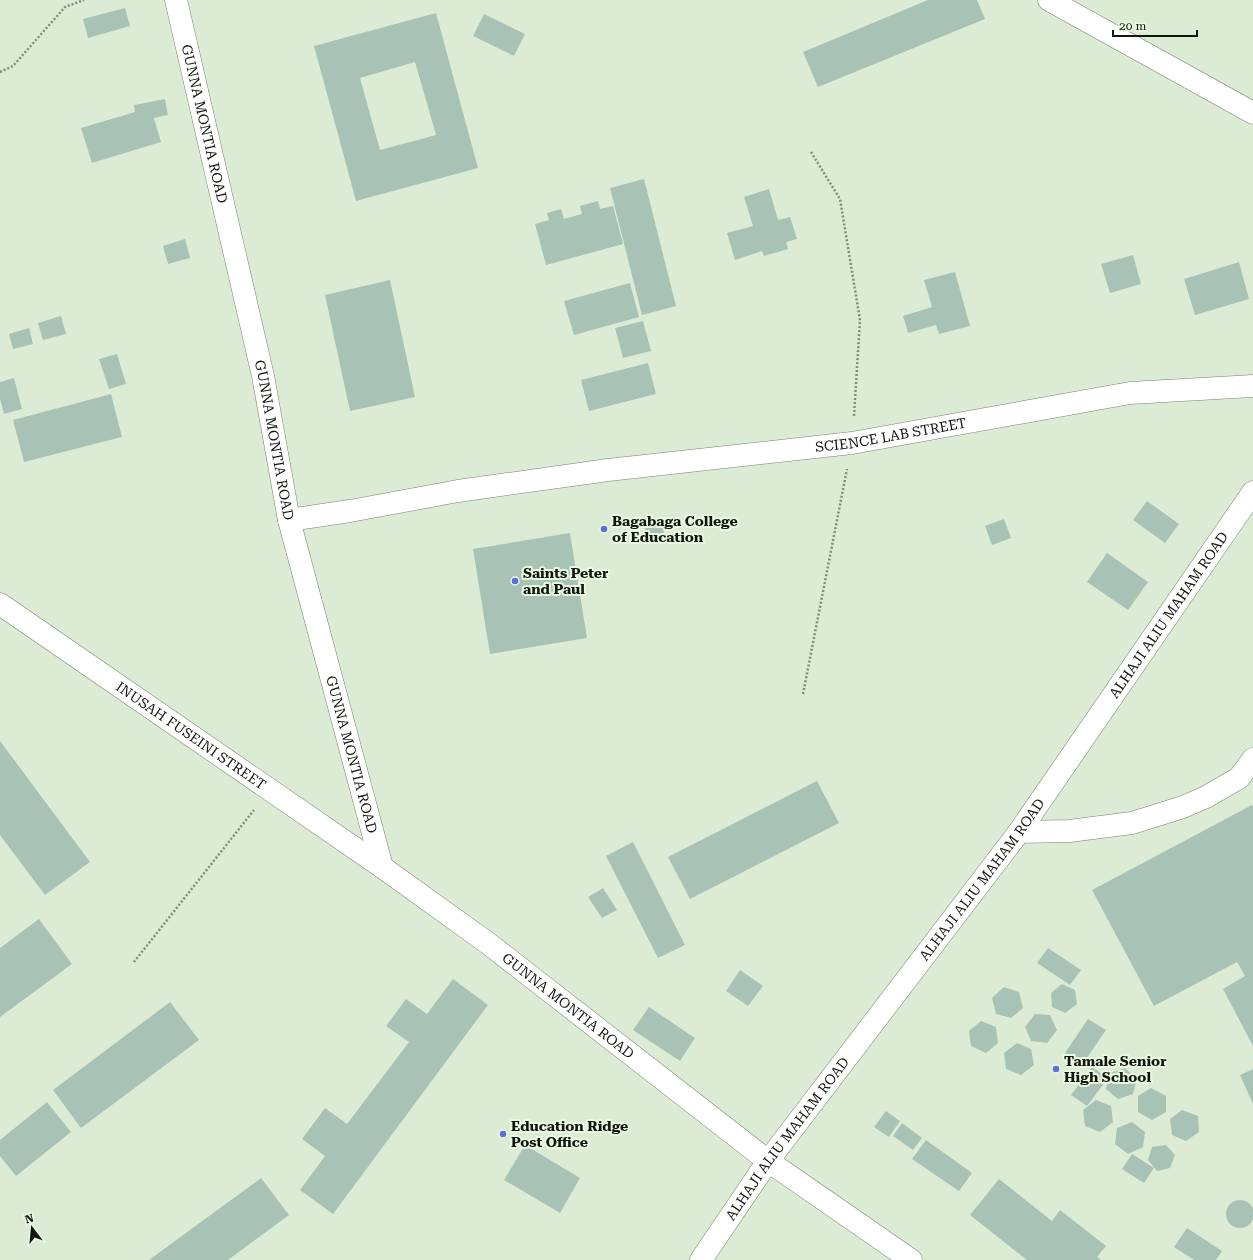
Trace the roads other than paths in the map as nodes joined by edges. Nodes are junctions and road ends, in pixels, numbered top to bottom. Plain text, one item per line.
1 (176, 0) edge
2 (1049, 0) edge
3 (1253, 113) edge
4 (1253, 386) edge
5 (1253, 492) edge
6 (289, 520) junction
7 (0, 604) edge
8 (1253, 759) edge
9 (1019, 832) junction
10 (382, 867) junction
11 (768, 1160) junction
12 (701, 1260) edge
13 (911, 1260) edge

1 - 6 street, GUNNA MONTIA ROAD
2 - 3 street
4 - 6 street, SCIENCE LAB STREET
5 - 9 street, ALHAJI ALIU MAHAM ROAD
6 - 10 street, GUNNA MONTIA ROAD
7 - 10 street, INUSAH FUSEINI STREET
8 - 9 street
9 - 11 street, ALHAJI ALIU MAHAM ROAD
10 - 11 street, GUNNA MONTIA ROAD
11 - 12 street, ALHAJI ALIU MAHAM ROAD
11 - 13 street, GUNNA MONTIA ROAD

